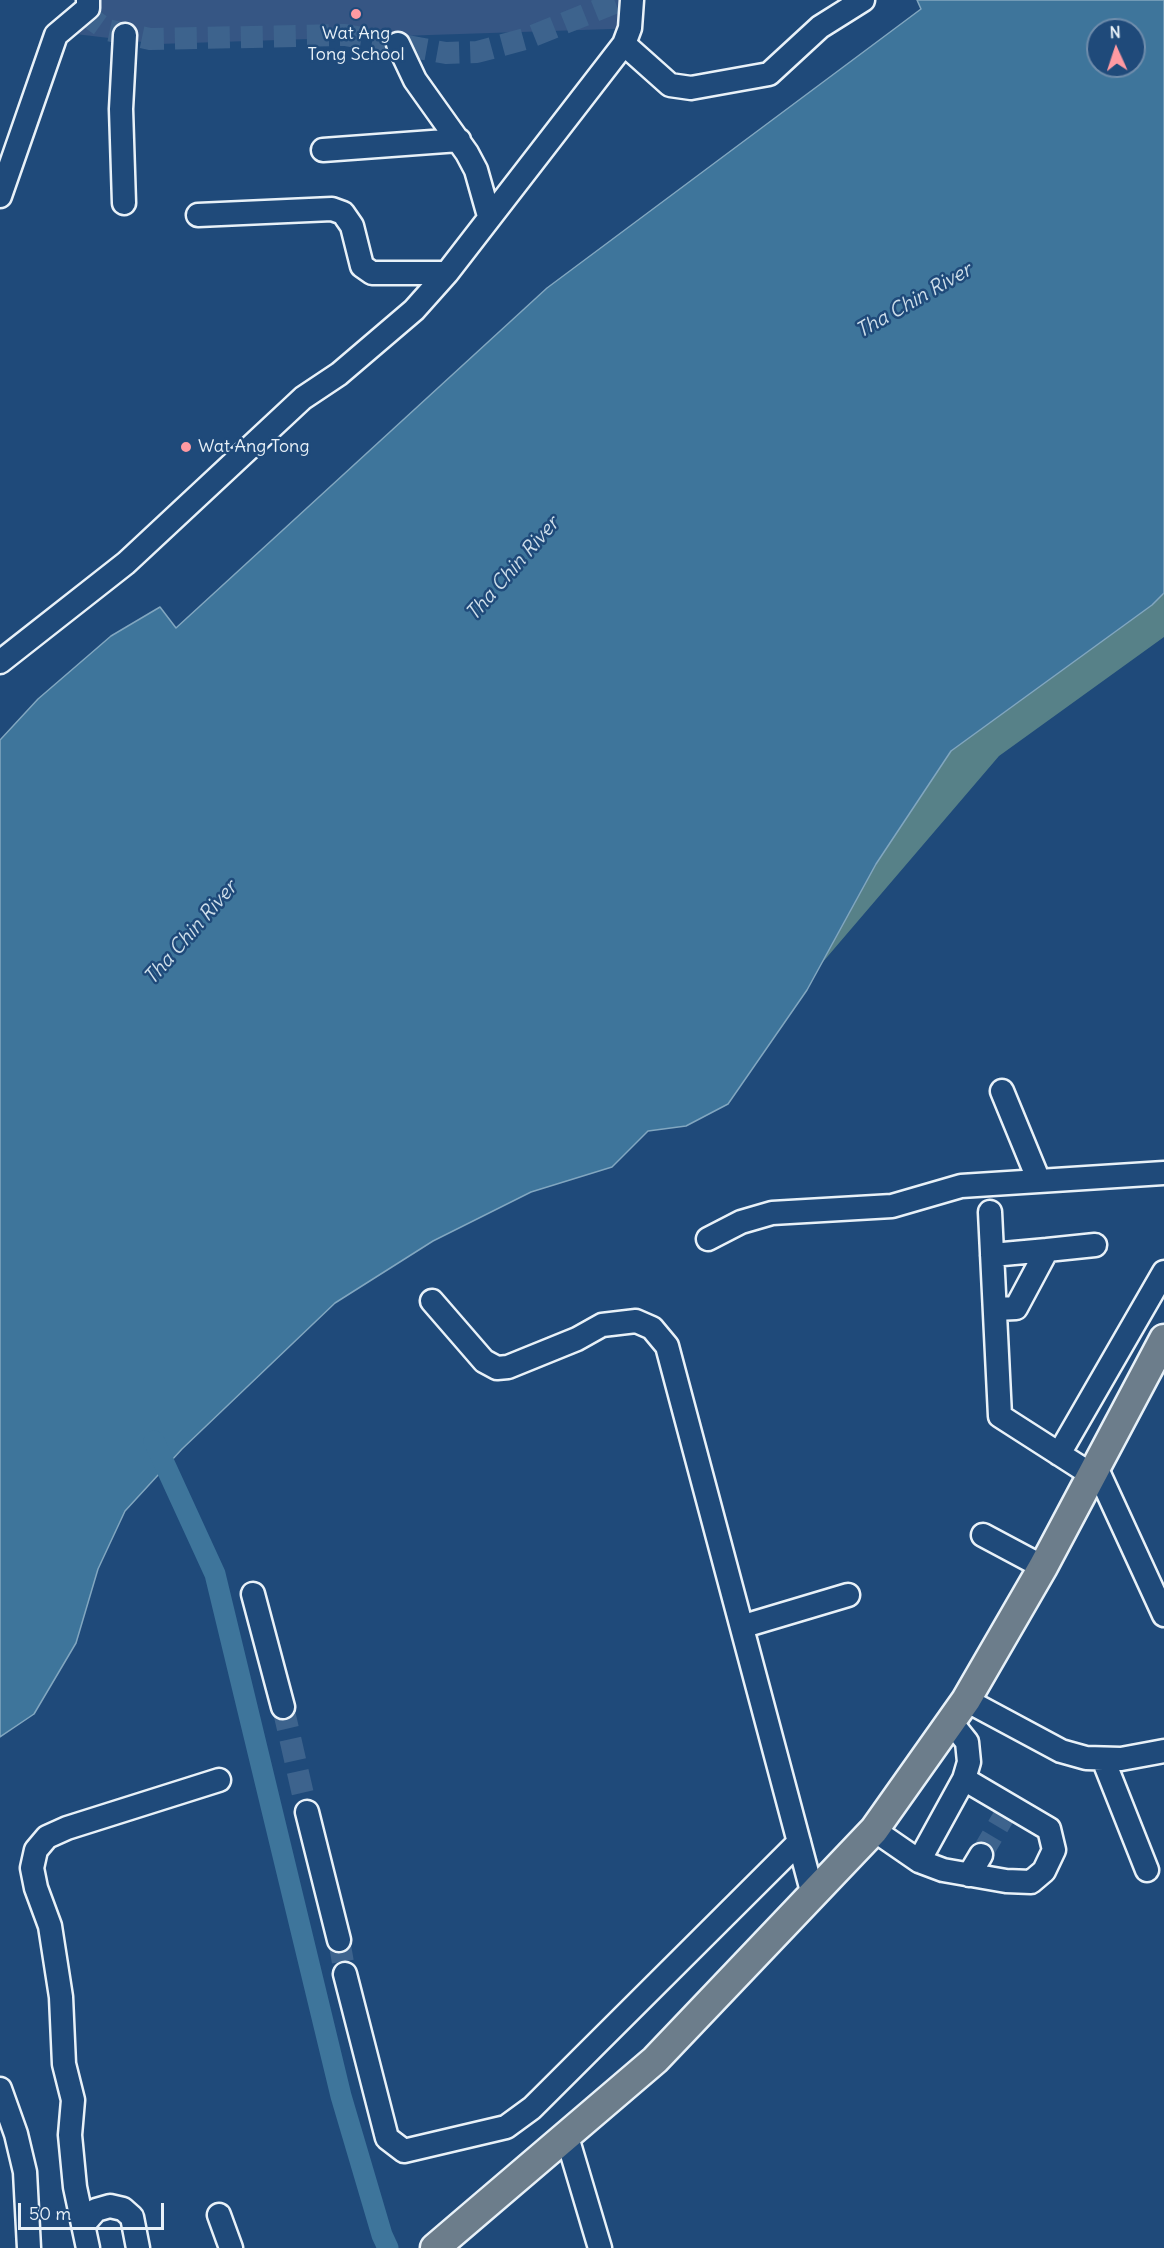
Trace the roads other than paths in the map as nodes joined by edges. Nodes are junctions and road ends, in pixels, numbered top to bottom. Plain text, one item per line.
1 (88, 0) edge
2 (632, 0) edge
3 (862, 0) edge
4 (125, 35) dead end
5 (398, 44) dead end
6 (624, 44) junction
7 (459, 140) junction
8 (323, 150) dead end
9 (0, 196) edge
10 (124, 203) dead end
11 (198, 215) dead end
12 (489, 216) junction
13 (447, 273) junction
14 (0, 662) edge
15 (1002, 1091) dead end
16 (1164, 1173) edge
17 (1039, 1181) junction
18 (990, 1212) dead end
19 (708, 1239) dead end
20 (1095, 1245) dead end
21 (1047, 1250) junction
22 (992, 1255) junction
23 (1164, 1272) edge
24 (432, 1301) dead end
25 (995, 1309) junction
26 (1164, 1339) edge
27 (1059, 1454) junction
28 (1094, 1471) junction
29 (983, 1535) dead end
30 (1043, 1567) junction
31 (252, 1594) dead end
32 (848, 1595) dead end
33 (1164, 1615) edge
34 (744, 1626) junction
35 (283, 1707) tunnel mouth
36 (958, 1711) junction
37 (1164, 1751) edge
38 (1103, 1759) junction
39 (964, 1779) junction
40 (219, 1780) dead end
41 (307, 1812) tunnel mouth
42 (874, 1830) junction
43 (799, 1842) junction
44 (981, 1855) tunnel mouth
45 (919, 1861) junction
46 (1147, 1870) dead end
47 (969, 1875) junction
48 (813, 1895) junction
49 (339, 1940) tunnel mouth
50 (345, 1974) tunnel mouth
51 (2, 2104) edge
52 (567, 2137) junction
53 (219, 2215) dead end
54 (83, 2225) junction
55 (29, 2248) edge
56 (88, 2248) edge
57 (138, 2248) edge
58 (231, 2248) edge
59 (435, 2248) edge
60 (600, 2248) edge

1 - 9 street
2 - 6 street
3 - 6 street
4 - 10 street
5 - 7 street
6 - 12 street
7 - 8 street
7 - 12 street
11 - 13 street
12 - 13 street
13 - 14 street
15 - 17 street
16 - 17 street
17 - 19 street
18 - 22 street
20 - 21 street
21 - 22 street
21 - 25 street
22 - 25 street
23 - 27 street
24 - 34 street
25 - 27 street
26 - 28 main road
27 - 28 street
28 - 30 main road
28 - 33 street
29 - 30 street
30 - 36 main road
31 - 35 street
32 - 34 street
34 - 43 street
36 - 38 street
36 - 39 street
36 - 42 main road
37 - 38 street
38 - 46 street
39 - 45 street
39 - 47 street
40 - 54 street
41 - 49 street
42 - 45 street
42 - 48 main road
43 - 48 street
43 - 50 street
44 - 47 street
45 - 47 street
48 - 52 main road
51 - 55 street
52 - 59 main road
52 - 60 street
53 - 58 street
54 - 56 street
54 - 57 street

